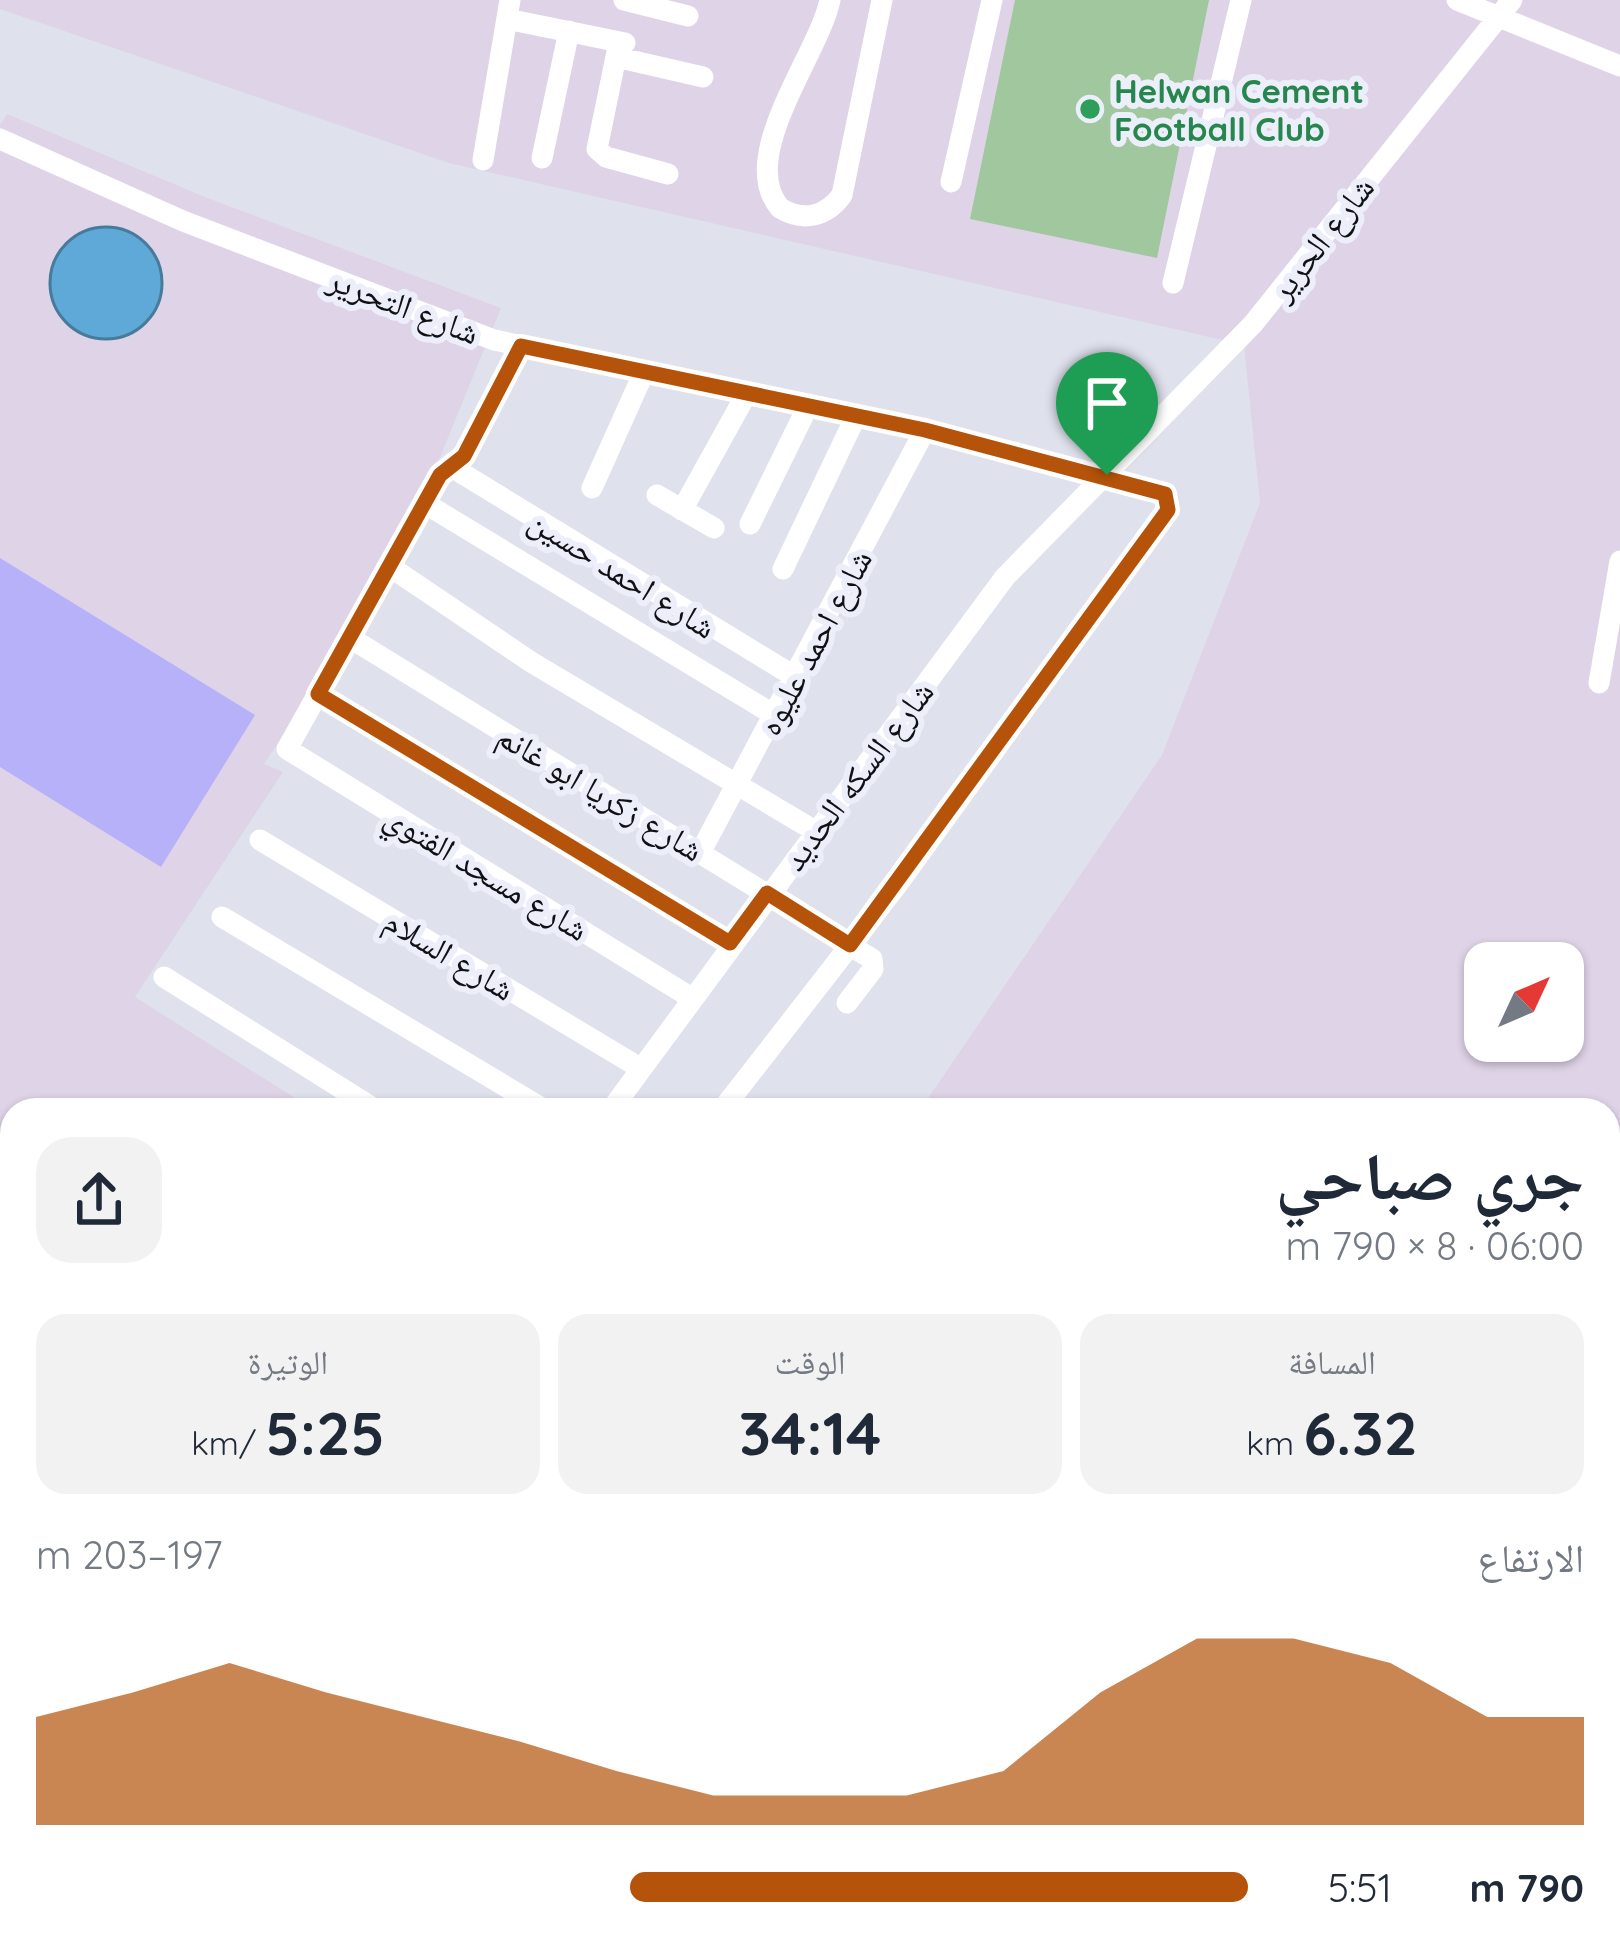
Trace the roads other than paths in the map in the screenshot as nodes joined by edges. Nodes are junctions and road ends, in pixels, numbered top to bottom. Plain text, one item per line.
1 (624, 0) edge
2 (830, 0) edge
3 (882, 0) edge
4 (992, 0) edge
5 (1241, 0) edge
6 (1457, 0) edge
7 (508, 9) edge
8 (1504, 9) edge
9 (688, 16) dead end
10 (569, 32) junction
11 (620, 47) junction
12 (1620, 67) edge
13 (703, 77) dead end
14 (0, 139) edge
15 (542, 158) dead end
16 (483, 160) dead end
17 (668, 174) dead end
18 (951, 182) dead end
19 (1173, 283) dead end
20 (521, 346) junction
21 (644, 372) junction
22 (747, 393) junction
23 (808, 406) junction
24 (856, 416) junction
25 (925, 430) junction
26 (1124, 459) joint
27 (449, 466) junction
28 (1107, 475) junction
29 (592, 488) dead end
30 (657, 495) dead end
31 (426, 504) junction
32 (682, 509) junction
33 (750, 524) dead end
34 (714, 528) dead end
35 (1620, 561) edge
36 (392, 568) junction
37 (783, 569) dead end
38 (352, 639) junction
39 (797, 678) junction
40 (1599, 682) dead end
41 (318, 694) junction
42 (776, 716) junction
43 (738, 785) junction
44 (815, 831) junction
45 (260, 840) dead end
46 (700, 853) junction
47 (767, 893) junction
48 (222, 917) dead end
49 (730, 943) junction
50 (850, 945) junction
51 (164, 977) dead end
52 (690, 997) junction
53 (848, 1003) dead end
54 (640, 1068) junction
55 (357, 1098) edge
56 (507, 1098) edge
57 (619, 1098) edge
58 (731, 1098) edge

1 - 9 street
2 - 3 street
4 - 18 street
5 - 19 street
6 - 8 street
7 - 10 street
7 - 16 street
8 - 12 street
8 - 26 street, شارع الحرير
10 - 11 street
10 - 15 street
11 - 13 street
11 - 17 street
14 - 20 street, شارع التحرير
20 - 21 street, شارع التحرير
20 - 27 street
21 - 22 street, شارع التحرير
21 - 29 street
22 - 23 street, شارع التحرير
22 - 32 street
23 - 24 street, شارع التحرير
23 - 33 street
24 - 25 street, شارع التحرير
24 - 37 street
25 - 28 street, شارع التحرير
25 - 39 street, شارع احمد عليوه
26 - 28 street, شارع السكه الحديد
27 - 31 street
27 - 39 street, شارع احمد حسين
28 - 44 street, شارع السكه الحديد
28 - 50 street, شارع التحرير
30 - 32 street
31 - 36 street
31 - 42 street
32 - 34 street
35 - 40 street
36 - 38 street
36 - 43 street
38 - 41 street
38 - 46 street, شارع زكريا ابو غانم
39 - 42 street, شارع احمد عليوه
41 - 49 street
41 - 52 street, شارع مسجد الفتوي
42 - 43 street, شارع احمد عليوه
43 - 44 street
43 - 46 street, شارع احمد عليوه
44 - 47 street, شارع السكه الحديد
45 - 54 street, شارع السلام
46 - 47 street, شارع زكريا ابو غانم
47 - 49 street, شارع السكه الحديد
47 - 50 street, شارع زكريا ابو غانم
48 - 56 street
49 - 52 street, شارع السكه الحديد
50 - 53 street
50 - 58 street
51 - 55 street
52 - 54 street, شارع السكه الحديد
54 - 57 street, شارع السكه الحديد

